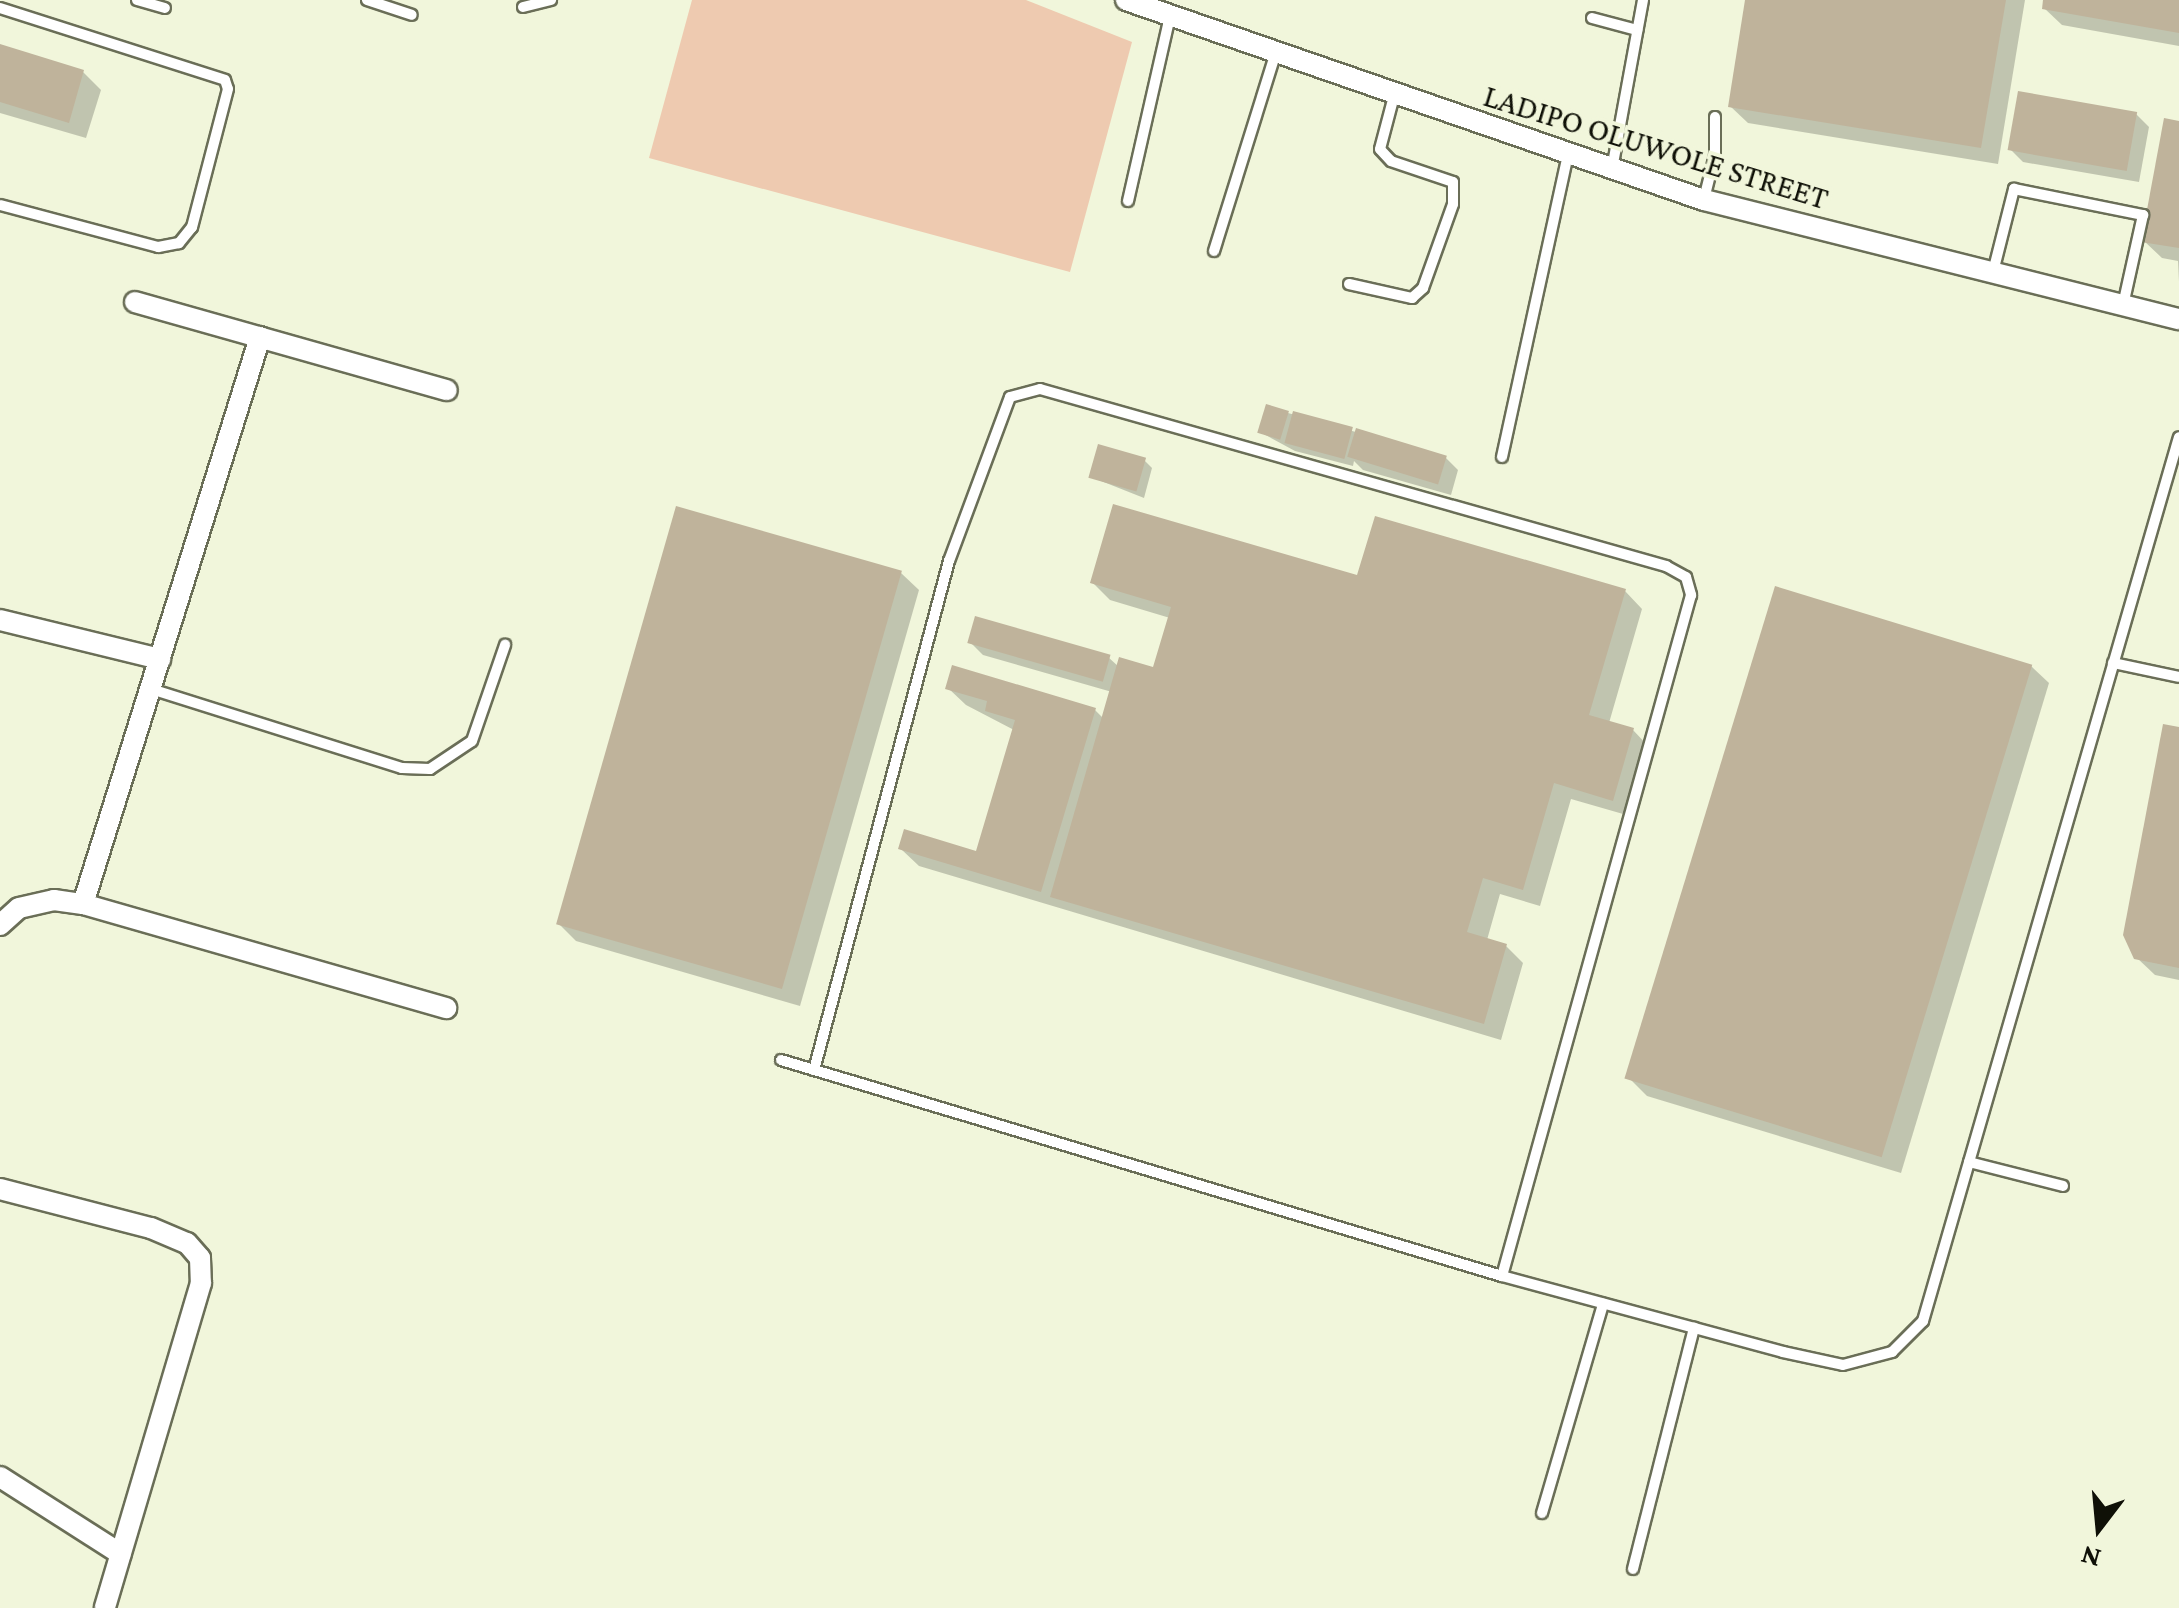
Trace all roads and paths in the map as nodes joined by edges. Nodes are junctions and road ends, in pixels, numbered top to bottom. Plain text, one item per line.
1 (137, 0) edge
2 (367, 0) edge
3 (551, 0) edge
4 (1126, 0) edge
5 (1643, 0) edge
6 (523, 7) dead end
7 (0, 8) edge
8 (165, 8) dead end
9 (412, 15) dead end
10 (1170, 16) junction
11 (1592, 18) dead end
12 (1638, 30) junction
13 (1275, 56) junction
14 (1394, 96) junction
15 (1715, 117) dead end
16 (1568, 156) junction
17 (1612, 170) junction
18 (1704, 200) junction
19 (1128, 201) dead end
20 (0, 205) edge
21 (1214, 251) dead end
22 (1993, 273) junction
23 (1349, 284) dead end
24 (135, 302) dead end
25 (2123, 305) junction
26 (2179, 319) edge
27 (260, 338) junction
28 (448, 390) dead end
29 (2179, 437) edge
30 (1502, 457) dead end
31 (0, 620) edge
32 (505, 645) dead end
33 (160, 658) junction
34 (2114, 663) junction
35 (2179, 677) edge
36 (150, 689) junction
37 (83, 904) junction
38 (0, 925) edge
39 (446, 1008) dead end
40 (781, 1060) dead end
41 (814, 1070) junction
42 (1969, 1162) junction
43 (2063, 1186) dead end
44 (0, 1189) edge
45 (1502, 1276) junction
46 (1602, 1304) junction
47 (1694, 1328) junction
48 (0, 1477) edge
49 (1542, 1513) dead end
50 (121, 1554) junction
51 (1632, 1569) dead end
52 (105, 1608) edge

1 - 8 lane
2 - 9 lane
3 - 6 lane
4 - 10 street, LADIPO OLUWOLE STREET
5 - 12 lane
7 - 20 lane
10 - 13 street, LADIPO OLUWOLE STREET
10 - 19 lane
11 - 12 lane
12 - 17 lane
13 - 14 street, LADIPO OLUWOLE STREET
13 - 21 lane
14 - 16 street, LADIPO OLUWOLE STREET
14 - 23 lane
15 - 18 lane
16 - 17 street, LADIPO OLUWOLE STREET
16 - 30 lane
17 - 18 street, LADIPO OLUWOLE STREET
18 - 22 street, LADIPO OLUWOLE STREET
22 - 25 street, LADIPO OLUWOLE STREET
22 - 25 lane
24 - 27 street
25 - 26 street, LADIPO OLUWOLE STREET
27 - 28 street
27 - 33 street
29 - 34 lane
31 - 33 street
32 - 36 lane
33 - 36 street
34 - 35 lane
34 - 42 lane
36 - 37 street
37 - 38 street
37 - 39 street
40 - 41 lane
41 - 45 lane
41 - 45 lane
42 - 43 lane
42 - 47 lane
44 - 50 street
45 - 46 lane
46 - 47 lane
46 - 49 lane
47 - 51 lane
48 - 50 street
50 - 52 street

